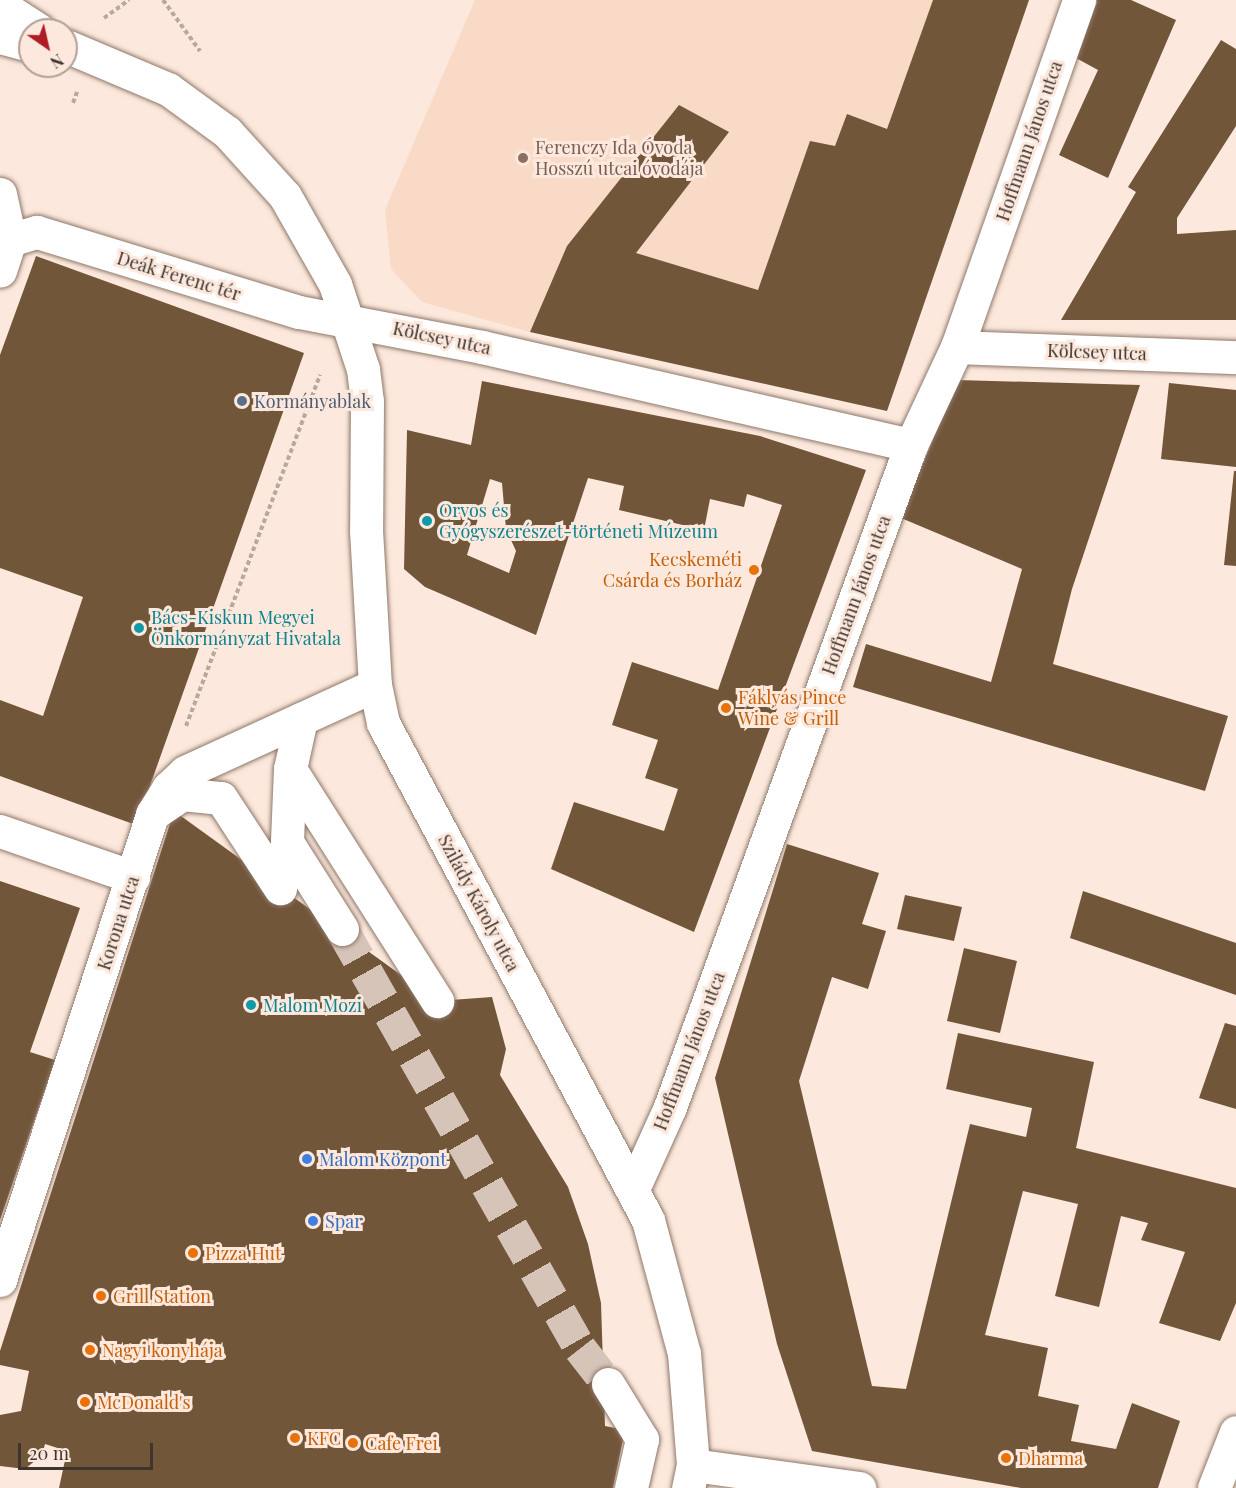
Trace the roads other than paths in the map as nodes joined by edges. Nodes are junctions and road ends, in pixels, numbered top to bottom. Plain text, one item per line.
1 (1079, 0) edge
2 (0, 5) edge
3 (20, 18) edge
4 (0, 37) edge
5 (18, 42) edge
6 (78, 54) edge
7 (0, 194) edge
8 (5, 255) edge
9 (350, 321) junction
10 (957, 347) junction
11 (1236, 357) edge
12 (911, 445) junction
13 (375, 685) junction
14 (301, 719) junction
15 (290, 768) junction
16 (152, 814) junction
17 (0, 831) edge
18 (133, 877) junction
19 (280, 888) dead end
20 (342, 929) tunnel mouth
21 (437, 1001) dead end
22 (633, 1190) junction
23 (0, 1280) edge
24 (608, 1384) tunnel mouth
25 (1236, 1432) edge
26 (690, 1476) edge
27 (631, 1488) edge
28 (860, 1488) edge
29 (1214, 1488) edge

1 - 10 street, Hoffmann János utca
2 - 3 street
4 - 5 street
6 - 9 street
7 - 8 street, Deák Ferenc tér
8 - 9 street, Deák Ferenc tér
9 - 12 street, Kölcsey utca
9 - 13 street, Szilády Károly utca
10 - 11 street, Kölcsey utca
10 - 12 street, Hoffmann János utca
12 - 22 street, Hoffmann János utca
13 - 14 street, Korona utca
13 - 22 street, Szilády Károly utca
14 - 15 street
14 - 16 street, Korona utca
15 - 20 street
15 - 21 street
16 - 18 street, Korona utca
16 - 19 street
17 - 18 street
18 - 23 street, Korona utca
22 - 26 street, Szilády Károly utca
24 - 27 street
25 - 29 street
26 - 28 street

